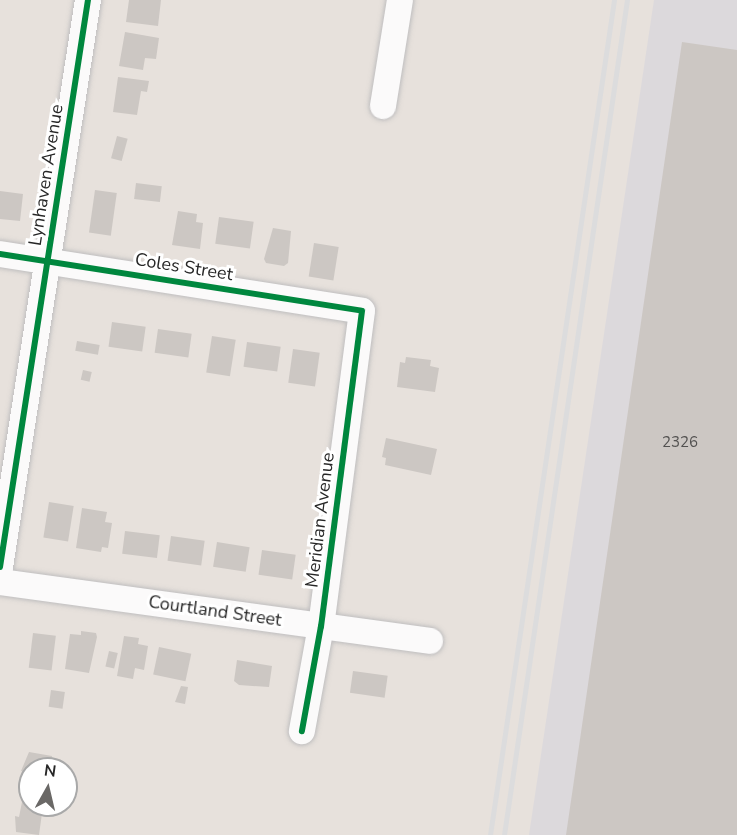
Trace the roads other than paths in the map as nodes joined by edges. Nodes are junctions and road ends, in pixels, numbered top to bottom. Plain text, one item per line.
1 (88, 0) edge
2 (400, 0) edge
3 (383, 106) dead end
4 (0, 254) edge
5 (48, 259) junction
6 (362, 311) joint
7 (0, 567) edge
8 (0, 582) edge
9 (321, 626) junction
10 (430, 641) dead end
11 (302, 731) dead end

1 - 5 street, Lynhaven Avenue
2 - 3 street
4 - 5 street, Coles Street
5 - 6 street, Coles Street
5 - 7 street, Lynhaven Avenue
6 - 9 street, Meridian Avenue
8 - 9 street, Courtland Street
9 - 10 street, Courtland Street
9 - 11 street, Meridian Avenue

